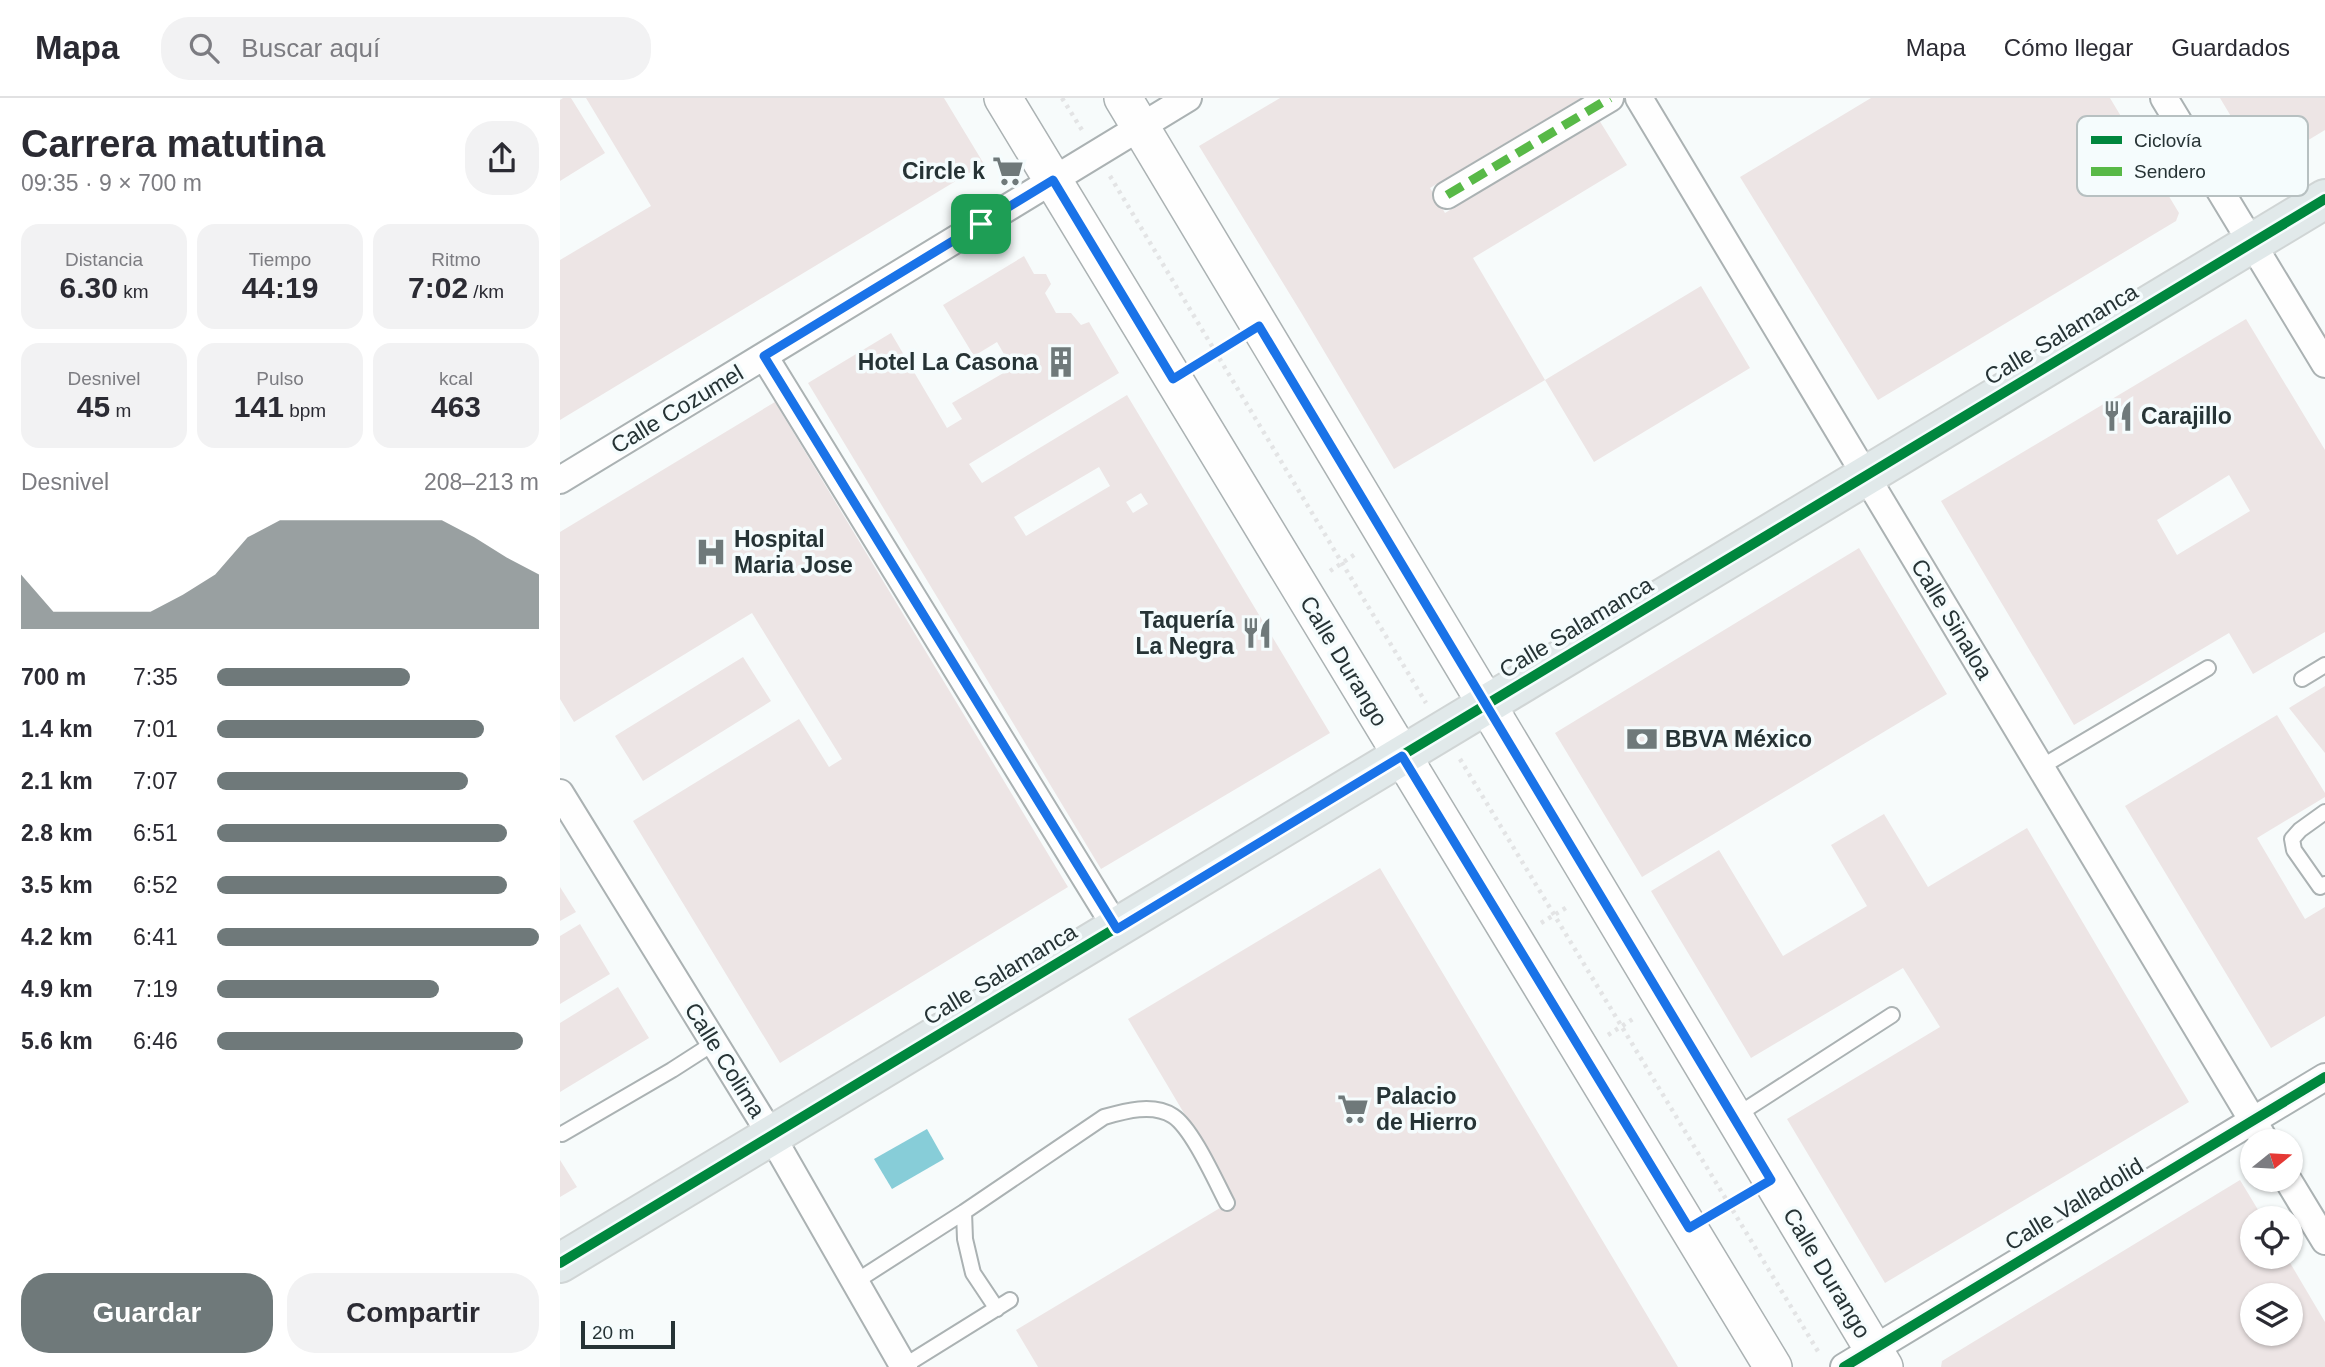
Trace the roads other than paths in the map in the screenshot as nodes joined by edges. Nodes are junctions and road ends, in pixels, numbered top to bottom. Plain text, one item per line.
1 (1003, 98) edge
2 (1188, 98) edge
3 (1610, 98) edge
4 (1639, 98) edge
5 (2164, 98) edge
6 (1131, 113) edge
7 (2175, 116) edge
8 (1053, 180) junction
9 (1447, 195) dead end
10 (2223, 196) edge
11 (2325, 199) edge
12 (2252, 243) junction
13 (764, 356) junction
14 (2325, 365) edge
15 (1866, 477) junction
16 (560, 480) edge
17 (2325, 665) edge
18 (2208, 668) dead end
19 (2302, 679) dead end
20 (1487, 705) junction
21 (1402, 756) junction
22 (2041, 767) junction
23 (560, 793) edge
24 (2325, 812) edge
25 (2325, 884) edge
26 (1117, 929) junction
27 (1892, 1015) dead end
28 (714, 1043) junction
29 (2325, 1077) edge
30 (1734, 1117) junction
31 (2258, 1129) edge
32 (2261, 1129) edge
33 (562, 1134) edge
34 (771, 1135) junction
35 (2240, 1142) edge
36 (2295, 1192) edge
37 (1227, 1203) dead end
38 (964, 1212) junction
39 (2325, 1241) edge
40 (560, 1263) edge
41 (855, 1282) junction
42 (1010, 1300) dead end
43 (997, 1309) junction
44 (1867, 1361) edge
45 (904, 1367) edge
46 (1773, 1367) edge

1 - 8 main road, Calle Durango
2 - 6 street, Calle Cozumel
3 - 9 street
4 - 15 street, Calle Sinaloa
5 - 7 street
6 - 8 street, Calle Cozumel
6 - 20 main road, Calle Durango
8 - 13 street, Calle Cozumel
8 - 21 main road, Calle Durango
10 - 12 street
11 - 12 main road, Calle Salamanca
12 - 14 street
12 - 15 main road, Calle Salamanca
13 - 16 street, Calle Cozumel
13 - 26 street
15 - 20 main road, Calle Salamanca
15 - 22 street, Calle Sinaloa
17 - 19 lane
18 - 22 lane
20 - 21 main road, Calle Salamanca
20 - 30 main road, Calle Durango
21 - 26 main road, Calle Salamanca
21 - 46 main road, Calle Durango
22 - 31 street, Calle Sinaloa
23 - 28 street, Calle Colima
24 - 25 lane
26 - 34 main road, Calle Salamanca
27 - 30 lane
28 - 33 lane
28 - 34 street, Calle Colima
29 - 32 street, Calle Valladolid
30 - 44 main road, Calle Durango
34 - 40 main road, Calle Salamanca
34 - 41 street, Calle Colima
35 - 44 street, Calle Valladolid
36 - 39 street
37 - 38 lane
38 - 41 lane
38 - 43 lane
41 - 45 street, Calle Colima
42 - 43 lane
43 - 45 lane

